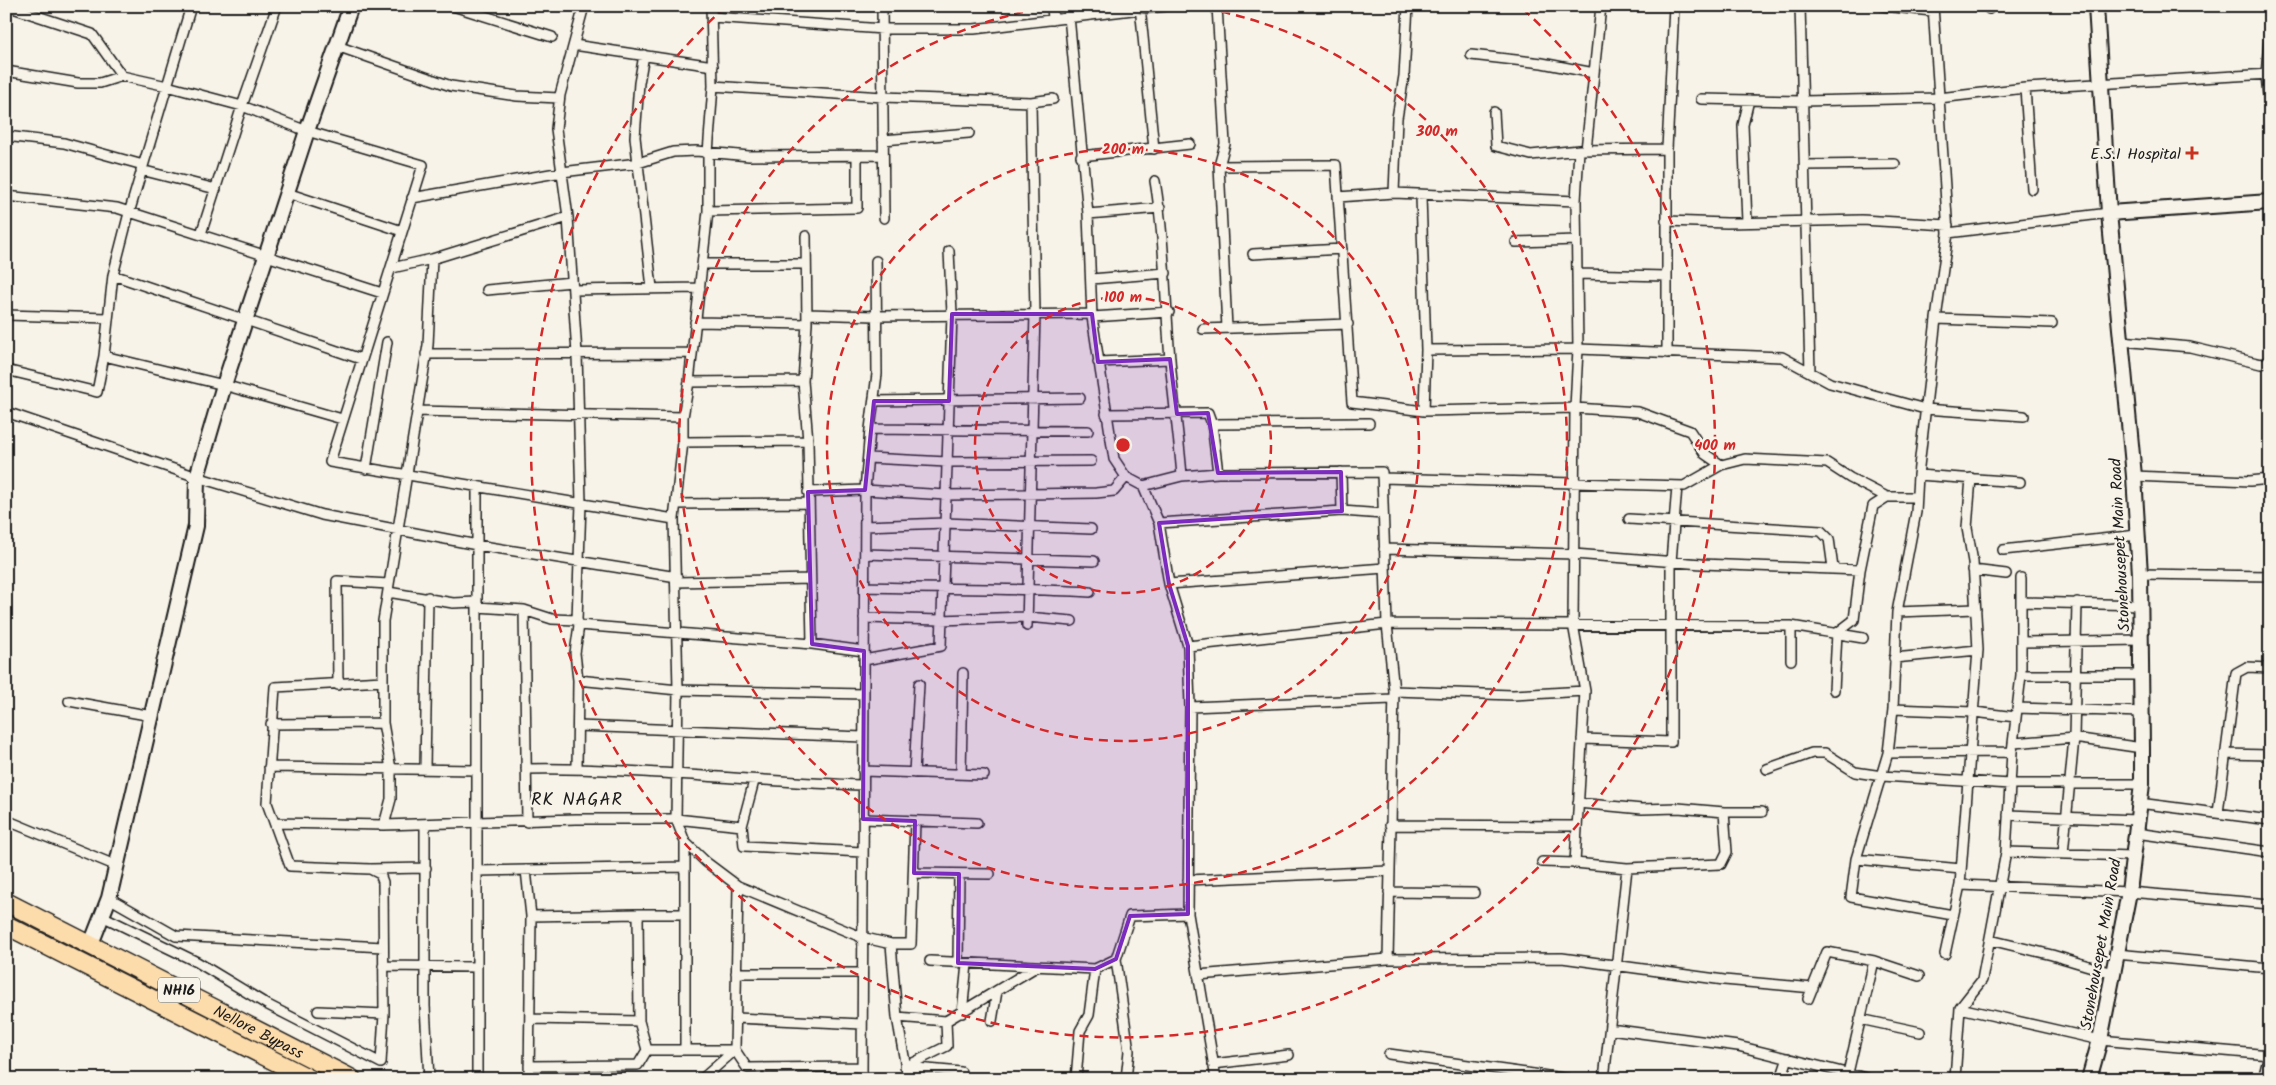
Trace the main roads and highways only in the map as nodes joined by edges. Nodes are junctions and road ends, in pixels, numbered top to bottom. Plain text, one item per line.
1 (6, 902) edge
2 (6, 925) edge
3 (310, 1079) edge
4 (352, 1079) edge

1 - 4 highway, Nellore Bypass / NH16
2 - 3 highway, Nellore Bypass / NH16

